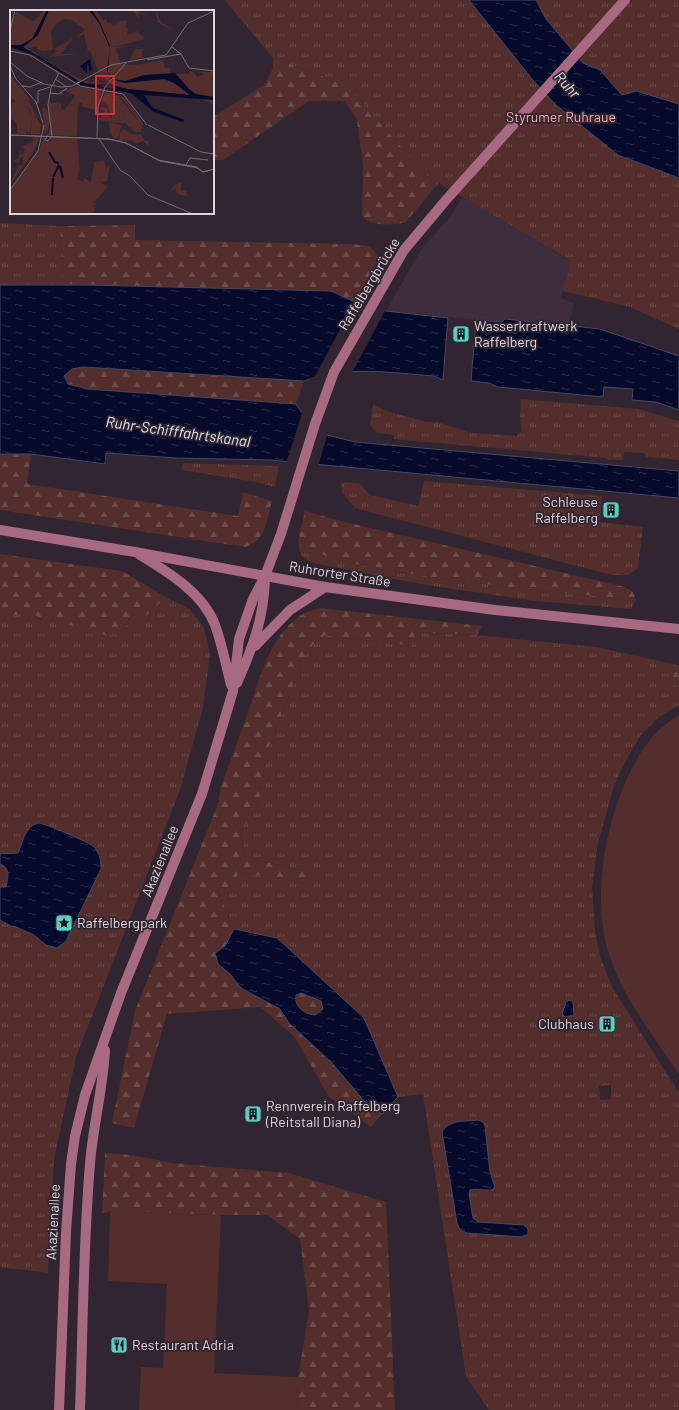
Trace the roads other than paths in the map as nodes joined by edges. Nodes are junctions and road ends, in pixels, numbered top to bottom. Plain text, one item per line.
1 (625, 0) edge
2 (0, 530) edge
3 (135, 552) junction
4 (265, 576) junction
5 (325, 587) junction
6 (679, 629) edge
7 (253, 648) junction
8 (233, 691) junction
9 (105, 1040) junction
10 (59, 1410) edge
11 (80, 1410) edge

1 - 4 main road, Raffelbergbrücke
2 - 3 main road, Ruhrorter Straße
3 - 4 main road, Ruhrorter Straße
3 - 8 main road
4 - 5 main road, Ruhrorter Straße
4 - 7 main road, Akazienallee
4 - 8 main road, Akazienallee
5 - 6 main road, Ruhrorter Straße
5 - 7 main road
7 - 8 main road, Akazienallee
8 - 9 main road, Akazienallee
9 - 10 main road, Akazienallee
9 - 11 main road, Akazienallee

